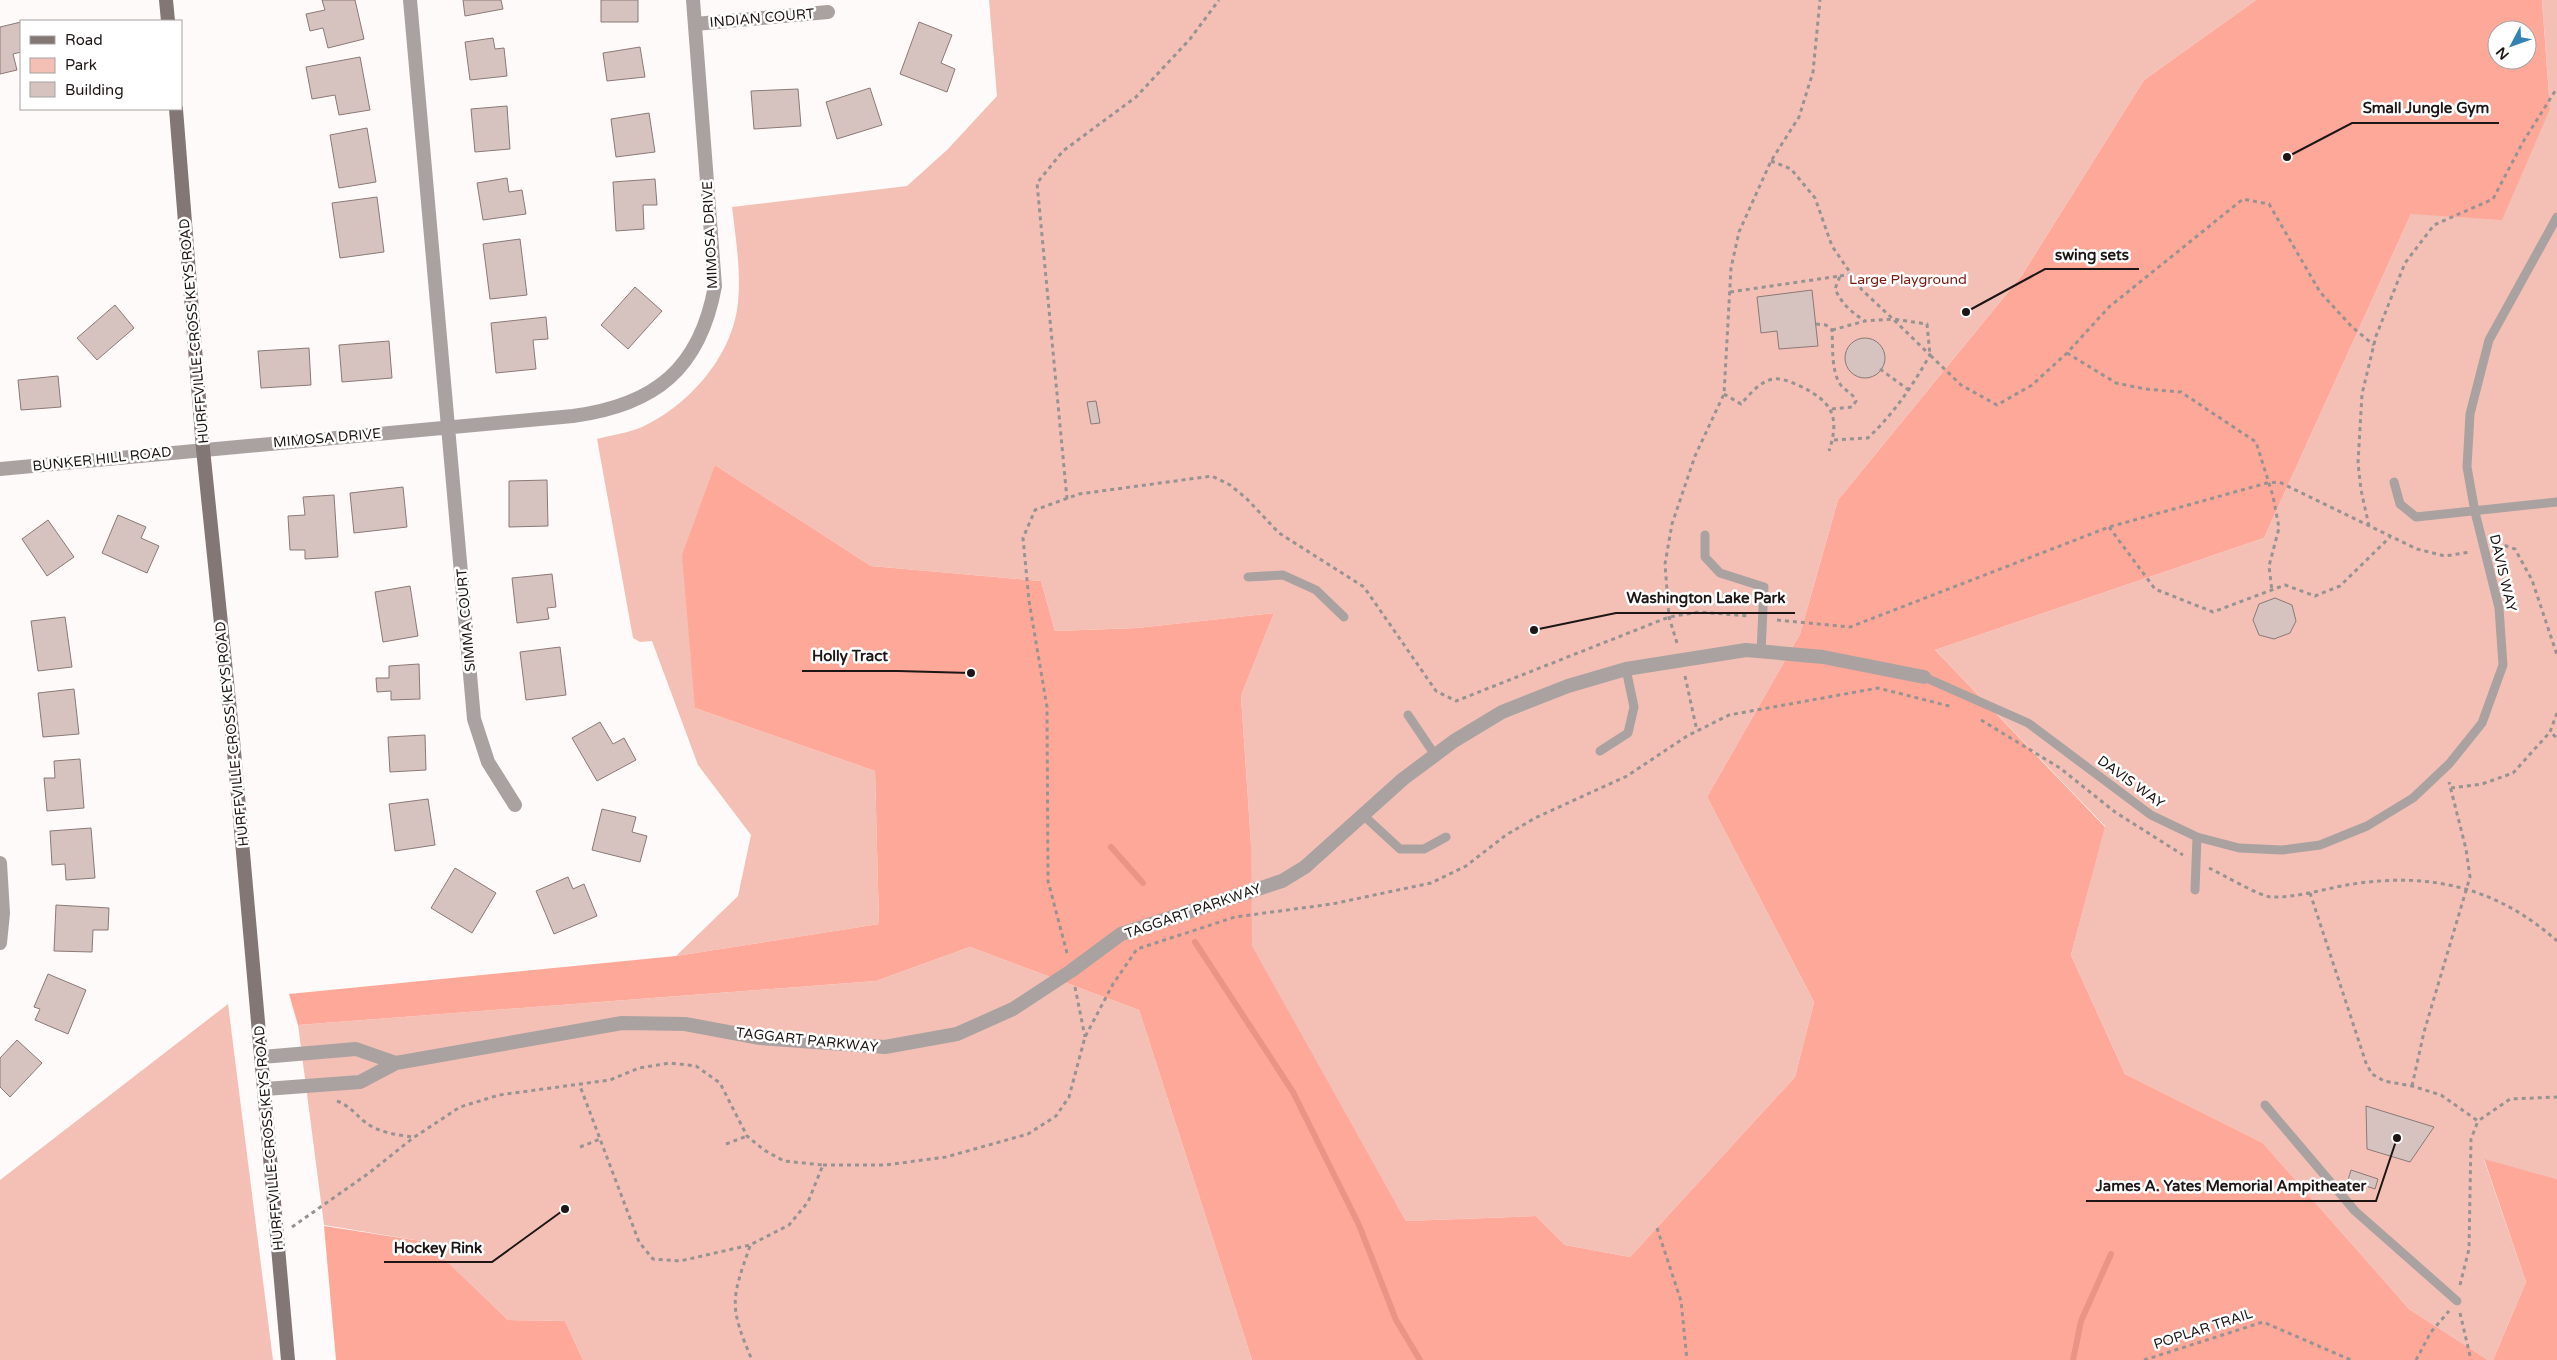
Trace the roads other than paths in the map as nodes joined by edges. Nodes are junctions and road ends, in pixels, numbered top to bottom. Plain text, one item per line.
1 (166, 0) edge
2 (410, 0) edge
3 (693, 0) edge
4 (828, 12) dead end
5 (168, 20) edge
6 (695, 24) junction
7 (176, 110) edge
8 (2557, 217) edge
9 (450, 426) junction
10 (204, 449) junction
11 (0, 469) edge
12 (2394, 482) dead end
13 (2557, 502) edge
14 (2475, 512) junction
15 (1704, 535) dead end
16 (1248, 577) dead end
17 (1344, 618) dead end
18 (1761, 652) junction
19 (1626, 669) junction
20 (1924, 677) joint
21 (1408, 715) dead end
22 (1600, 751) dead end
23 (1435, 755) junction
24 (515, 805) dead end
25 (1363, 814) junction
26 (1446, 837) dead end
27 (2197, 837) junction
28 (0, 863) edge
29 (2195, 890) dead end
30 (0, 943) edge
31 (262, 1057) junction
32 (396, 1063) junction
33 (265, 1089) junction
34 (2265, 1104) dead end
35 (2457, 1301) road end
36 (288, 1360) edge

1 - 5 main road
2 - 9 street
3 - 6 street, MIMOSA DRIVE
4 - 6 street, INDIAN COURT
6 - 9 street, MIMOSA DRIVE
7 - 10 main road, HURFFVILLE-CROSS KEYS ROAD
8 - 14 lane, DAVIS WAY
9 - 10 street, MIMOSA DRIVE
9 - 24 street, SIMMA COURT
10 - 11 street, BUNKER HILL ROAD
10 - 31 main road, HURFFVILLE-CROSS KEYS ROAD
12 - 14 lane
13 - 14 lane
14 - 27 lane, DAVIS WAY
15 - 18 lane
16 - 17 lane
18 - 19 street, TAGGART PARKWAY
18 - 20 street, TAGGART PARKWAY
19 - 22 lane
19 - 23 street, TAGGART PARKWAY
20 - 27 lane, DAVIS WAY
21 - 23 lane
23 - 25 street, TAGGART PARKWAY
25 - 26 lane
25 - 32 street, TAGGART PARKWAY
27 - 29 lane
28 - 30 street
31 - 32 street, TAGGART PARKWAY
31 - 33 main road, HURFFVILLE-CROSS KEYS ROAD
32 - 33 street, TAGGART PARKWAY
33 - 36 main road, HURFFVILLE-CROSS KEYS ROAD
34 - 35 lane

